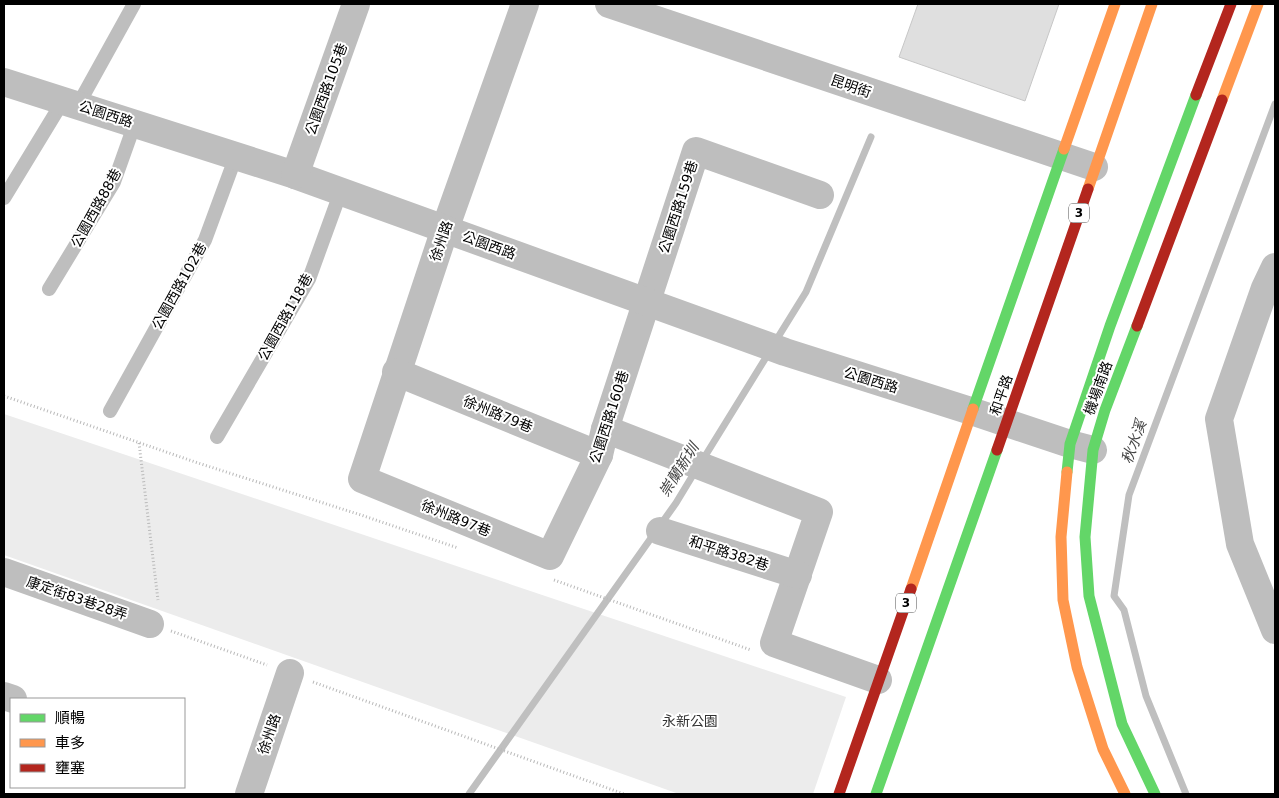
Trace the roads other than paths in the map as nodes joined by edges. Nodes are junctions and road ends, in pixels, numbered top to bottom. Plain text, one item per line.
1 (134, 4) edge
2 (356, 4) edge
3 (525, 4) edge
4 (608, 4) edge
5 (1115, 4) edge
6 (1152, 4) edge
7 (1231, 4) edge
8 (1258, 4) edge
9 (4, 82) edge
10 (71, 103) junction
11 (135, 123) junction
12 (236, 156) junction
13 (1061, 157) junction
14 (1094, 167) junction
15 (295, 175) junction
16 (341, 191) junction
17 (820, 195) dead end
18 (4, 198) edge
19 (445, 229) junction
20 (1275, 267) edge
21 (49, 289) dead end
22 (646, 302) junction
23 (396, 372) junction
24 (110, 411) dead end
25 (974, 412) junction
26 (1007, 423) junction
27 (605, 429) junction
28 (217, 437) dead end
29 (1082, 447) junction
30 (599, 455) junction
31 (362, 479) joint
32 (660, 531) dead end
33 (548, 567) joint
34 (4, 572) edge
35 (798, 575) junction
36 (156, 626) road end
37 (1275, 630) edge
38 (290, 673) road end
39 (878, 680) junction
40 (249, 794) edge
41 (839, 794) edge
42 (876, 794) edge
43 (1125, 794) edge
44 (1155, 794) edge

1 - 10 lane
2 - 15 street, 公園西路105巷
3 - 19 street, 徐州路
4 - 13 street, 昆明街
5 - 13 main road, 和平路 / 3
6 - 14 main road, 和平路 / 3
7 - 29 main road, 機場南路
8 - 29 main road, 機場南路
9 - 10 street, 公園西路
10 - 11 street, 公園西路
10 - 18 lane
11 - 12 street, 公園西路
11 - 21 lane, 公園西路88巷
12 - 15 street, 公園西路
12 - 24 lane, 公園西路102巷
13 - 14 street, 昆明街
13 - 25 main road, 和平路 / 3
14 - 26 main road, 和平路 / 3
15 - 16 street, 公園西路
16 - 19 street, 公園西路
16 - 28 lane, 公園西路118巷
17 - 22 street, 公園西路159巷
19 - 22 street, 公園西路
19 - 23 street, 徐州路
20 - 37 street
22 - 25 street, 公園西路
22 - 27 street, 公園西路160巷
23 - 30 street, 徐州路79巷
23 - 31 street, 徐州路
25 - 26 street, 公園西路
25 - 39 main road, 和平路 / 3
26 - 29 street, 公園西路
26 - 42 main road, 和平路 / 3
27 - 30 street, 公園西路160巷
27 - 35 street
29 - 43 main road, 機場南路
29 - 44 main road, 機場南路
30 - 33 street, 公園西路160巷
31 - 33 street, 徐州路97巷
32 - 35 street, 和平路382巷
34 - 36 street, 康定街83巷28弄
35 - 39 street
38 - 40 street, 徐州路
39 - 41 main road, 和平路 / 3

